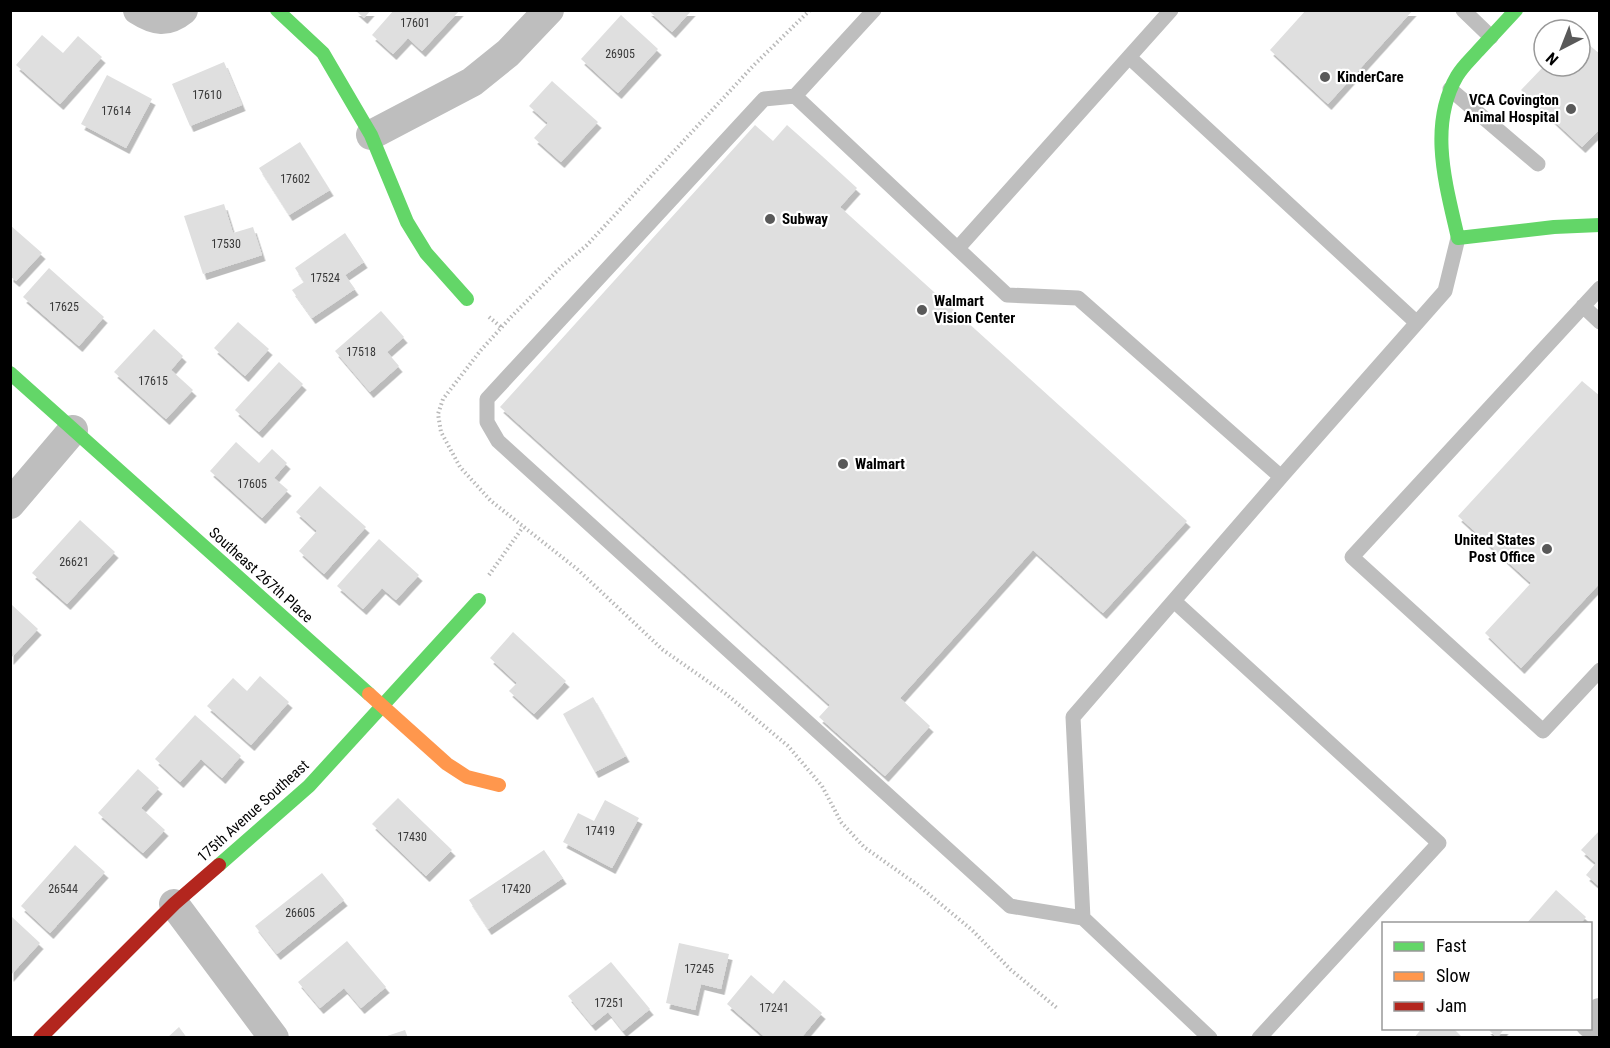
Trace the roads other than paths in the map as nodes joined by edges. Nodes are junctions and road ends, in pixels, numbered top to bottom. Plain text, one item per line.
1 (138, 10) edge
2 (183, 10) edge
3 (277, 10) edge
4 (549, 10) edge
5 (874, 10) edge
6 (1171, 10) edge
7 (1463, 10) edge
8 (1516, 10) edge
9 (1491, 37) junction
10 (1129, 57) junction
11 (1450, 89) junction
12 (795, 96) junction
13 (371, 135) junction
14 (1538, 164) dead end
15 (1599, 225) edge
16 (1458, 238) junction
17 (958, 248) junction
18 (1599, 288) edge
19 (467, 299) dead end
20 (1583, 306) junction
21 (1599, 322) edge
22 (1417, 323) junction
23 (10, 373) edge
24 (74, 430) junction
25 (1281, 477) junction
26 (10, 504) edge
27 (479, 600) road end
28 (1174, 601) junction
29 (1599, 670) edge
30 (382, 707) junction
31 (499, 785) dead end
32 (174, 904) junction
33 (1083, 918) junction
34 (40, 1038) edge
35 (274, 1038) edge
36 (1210, 1038) edge
37 (1259, 1038) edge

1 - 2 street
3 - 13 street
4 - 13 street
5 - 12 lane
6 - 10 lane
7 - 9 lane
8 - 9 street
9 - 11 street
10 - 17 lane
10 - 22 lane
11 - 14 lane
11 - 16 street
12 - 17 lane
12 - 33 lane
13 - 19 street
15 - 16 street
16 - 22 lane
17 - 25 lane
18 - 20 lane
20 - 21 lane
20 - 29 lane
22 - 25 lane
23 - 24 street, Southeast 267th Place
24 - 26 street
24 - 30 street, Southeast 267th Place
25 - 28 lane
27 - 30 street, 175th Avenue Southeast
28 - 33 lane
28 - 37 lane
30 - 31 street, Southeast 267th Place
30 - 32 street, 175th Avenue Southeast
32 - 34 street, 175th Avenue Southeast
32 - 35 street
33 - 36 lane

